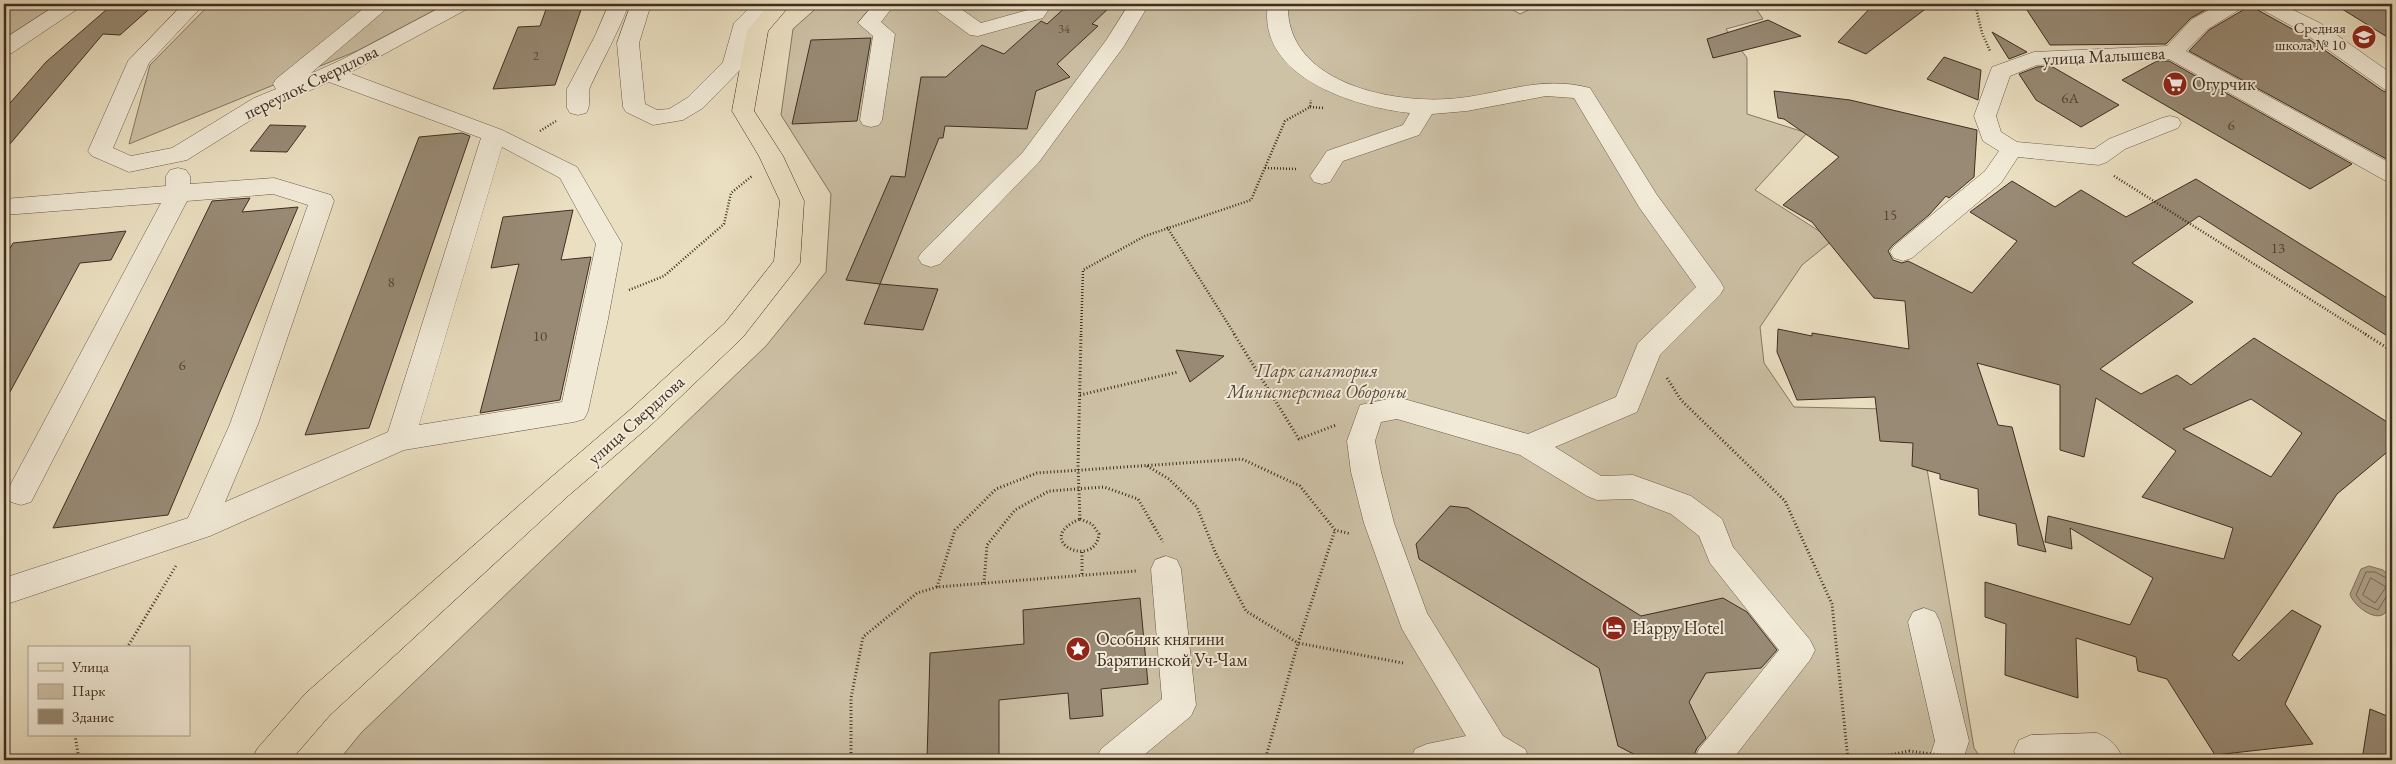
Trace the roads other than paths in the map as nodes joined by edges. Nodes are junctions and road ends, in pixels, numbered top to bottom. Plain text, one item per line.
1 (72, 4) edge
2 (194, 4) edge
3 (382, 4) edge
4 (462, 4) edge
5 (619, 4) edge
6 (641, 4) edge
7 (765, 4) edge
8 (781, 4) edge
9 (885, 4) edge
10 (940, 4) edge
11 (1042, 4) edge
12 (1139, 4) edge
13 (1278, 4) edge
14 (2235, 4) edge
15 (2266, 4) edge
16 (4, 48) edge
17 (2173, 52) junction
18 (329, 74) junction
19 (2392, 84) edge
20 (262, 103) junction
21 (1425, 107) junction
22 (578, 108) road end
23 (870, 120) dead end
24 (2170, 123) dead end
25 (505, 140) junction
26 (2012, 149) junction
27 (179, 155) junction
28 (2392, 174) edge
29 (1322, 176) dead end
30 (178, 194) junction
31 (4, 207) edge
32 (1902, 252) dead end
33 (931, 258) dead end
34 (400, 439) junction
35 (1529, 446) junction
36 (21, 493) dead end
37 (199, 526) junction
38 (1166, 569) road end
39 (4, 591) edge
40 (1924, 622) dead end
41 (2031, 751) dead end
42 (1502, 754) edge
43 (269, 760) edge
44 (1113, 760) edge
45 (1427, 760) edge
46 (1711, 760) edge
47 (1946, 760) edge
48 (2106, 760) edge

1 - 16 street
2 - 27 street, переулок Свердлова
3 - 20 street
4 - 18 street, переулок Свердлова
5 - 22 street
6 - 7 street
8 - 43 main road, улица Свердлова
9 - 23 street
10 - 11 street
12 - 33 street
13 - 21 street
14 - 17 street
15 - 19 street
17 - 26 street, улица Малышева
17 - 28 street, улица Малышева
18 - 20 street, переулок Свердлова
18 - 25 street
20 - 27 street, переулок Свердлова
21 - 29 street
21 - 35 street
24 - 26 street
25 - 34 street
25 - 34 street
26 - 32 street
27 - 30 street
30 - 31 street
30 - 36 street
30 - 37 street
34 - 37 street
35 - 42 street
35 - 46 street
37 - 39 street
38 - 44 street
40 - 47 street
41 - 48 street
42 - 45 street

